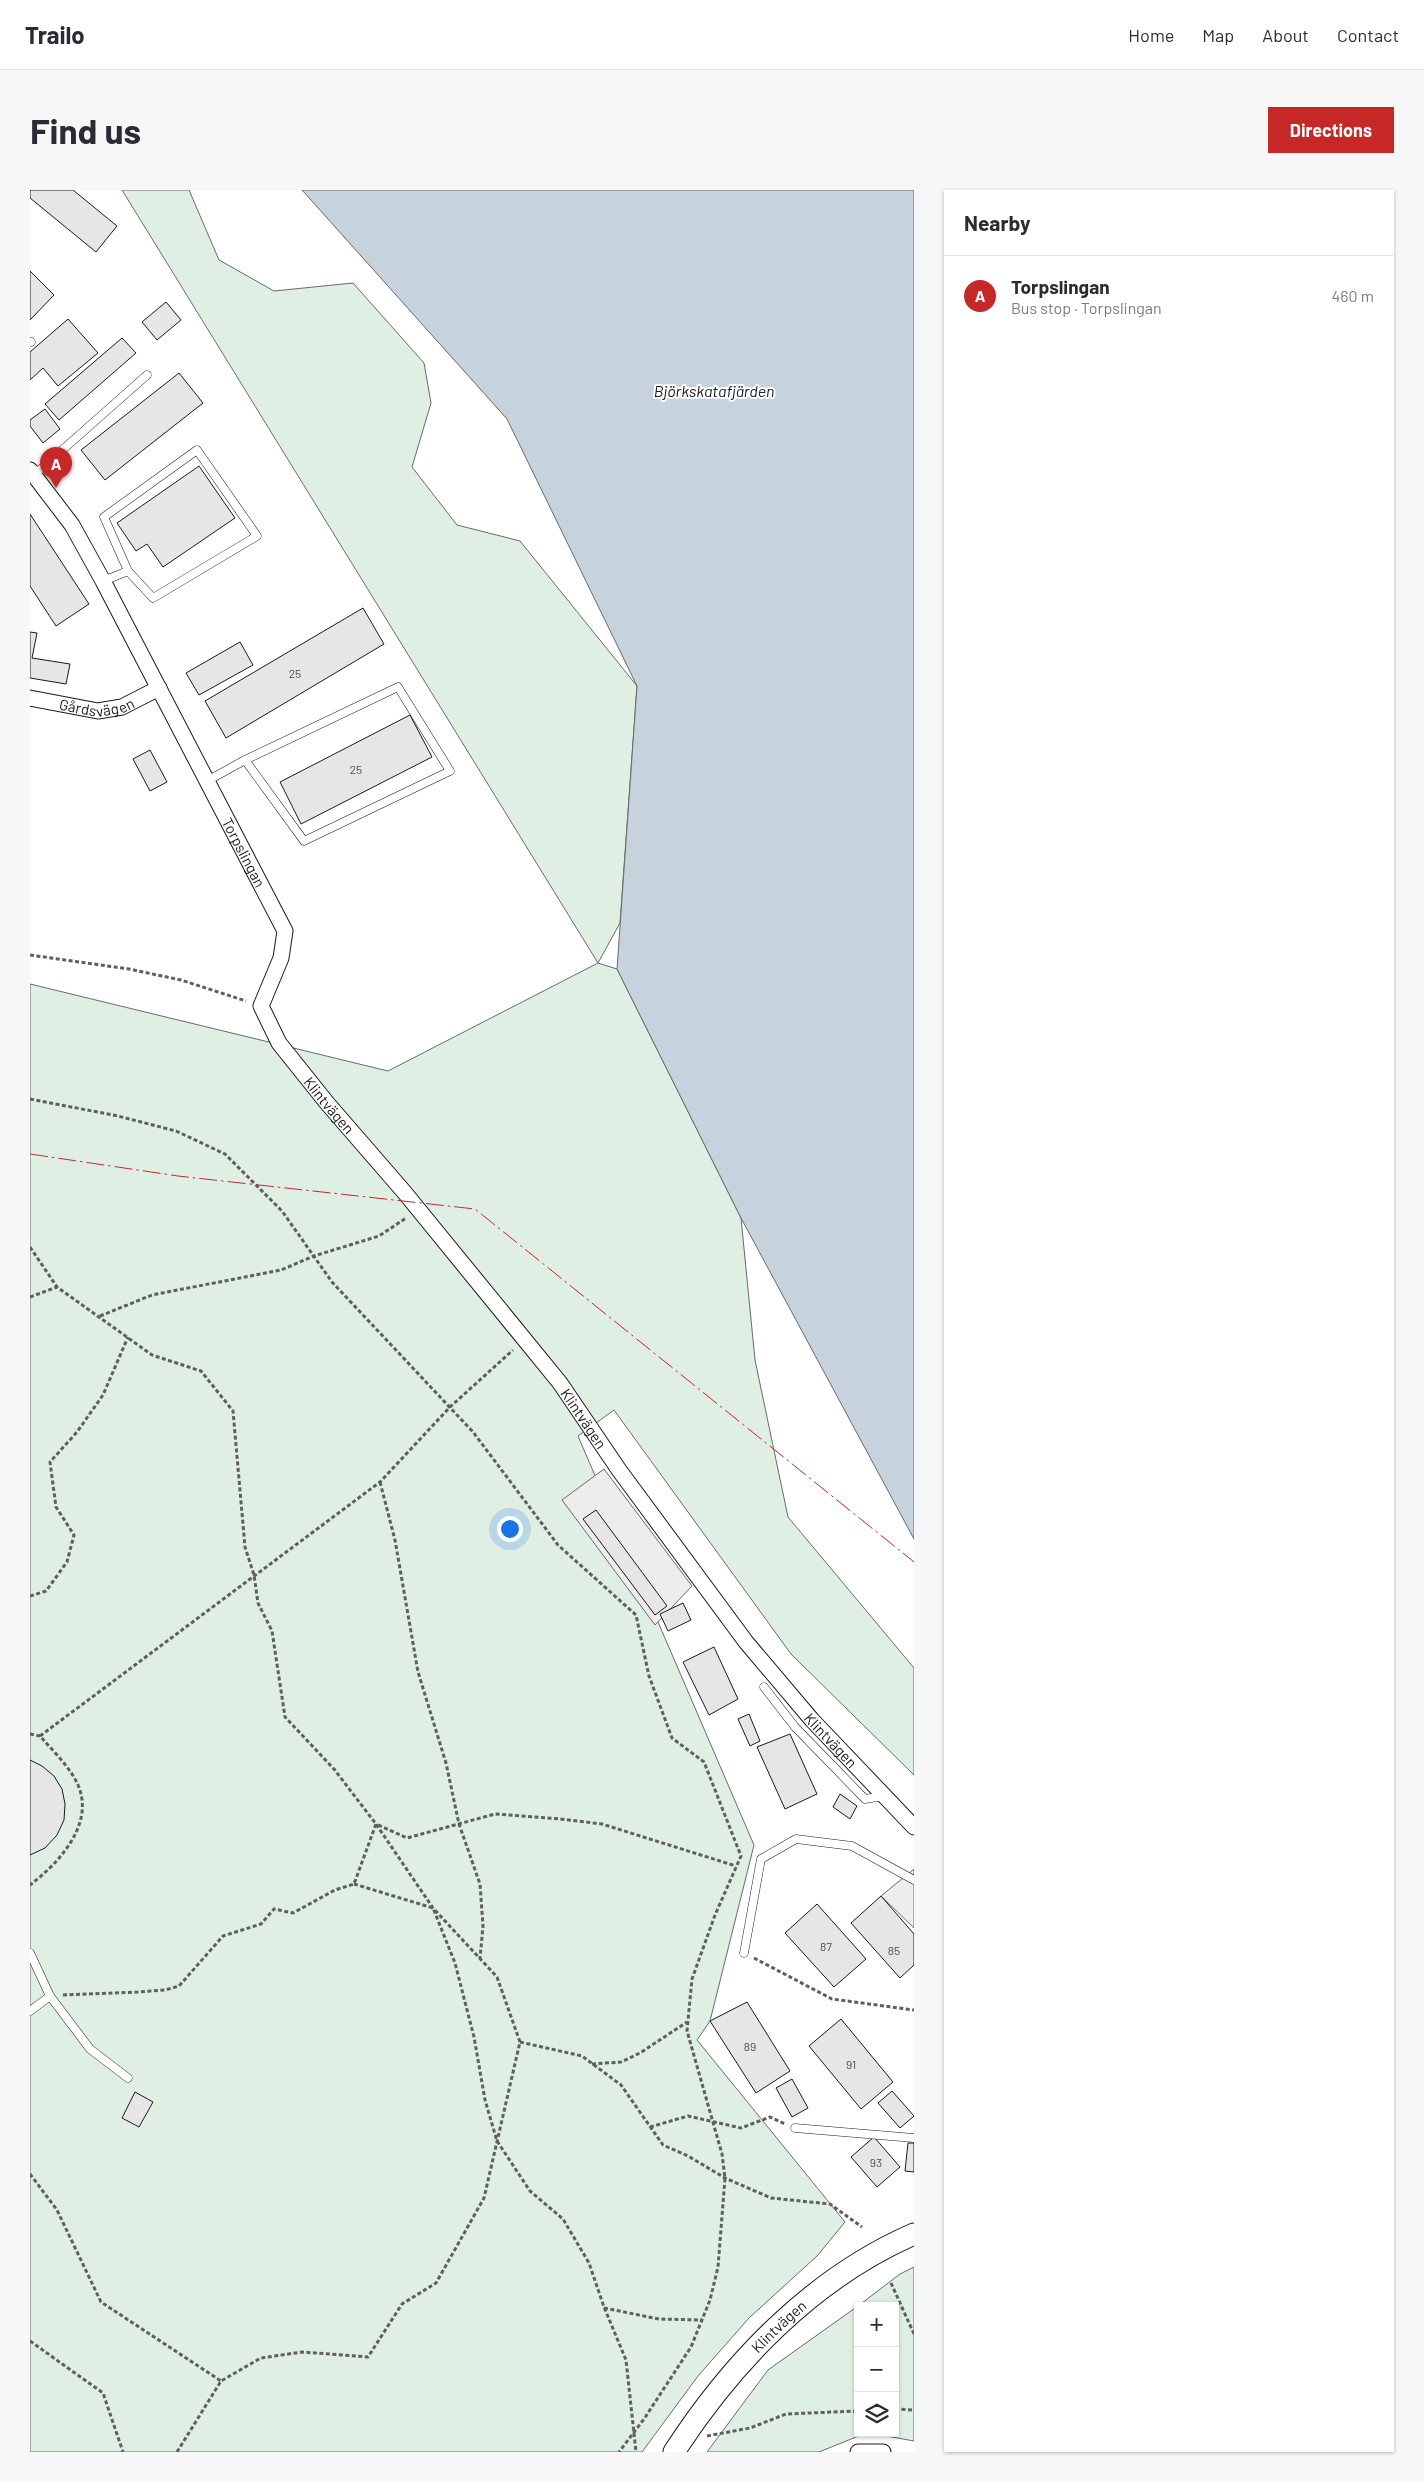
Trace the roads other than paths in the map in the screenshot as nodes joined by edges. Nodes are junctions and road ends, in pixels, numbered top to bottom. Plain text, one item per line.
1 (147, 375) dead end
2 (32, 473) edge
3 (128, 571) junction
4 (103, 581) junction
5 (159, 688) junction
6 (30, 698) edge
7 (244, 760) junction
8 (207, 781) junction
9 (261, 1006) joint
10 (764, 1687) dead end
11 (883, 1796) junction
12 (914, 1827) edge
13 (914, 1880) edge
14 (30, 1953) edge
15 (744, 1953) road end
16 (50, 1996) junction
17 (30, 2011) edge
18 (128, 2078) dead end
19 (795, 2128) road end
20 (914, 2138) edge
21 (914, 2234) edge
22 (674, 2452) edge
23 (858, 2452) edge
24 (883, 2452) edge

1 - 2 lane
2 - 4 street, Torpslingan
3 - 3 lane
3 - 4 lane
4 - 5 street, Torpslingan
5 - 6 street, Gårdsvägen
5 - 8 street, Torpslingan
7 - 7 lane
7 - 8 lane
8 - 9 street, Torpslingan
9 - 11 street, Klintvägen
10 - 11 lane
11 - 12 street, Klintvägen
13 - 15 lane
14 - 16 lane
16 - 17 lane
16 - 18 lane
19 - 20 lane
21 - 22 street, Klintvägen
23 - 24 street

